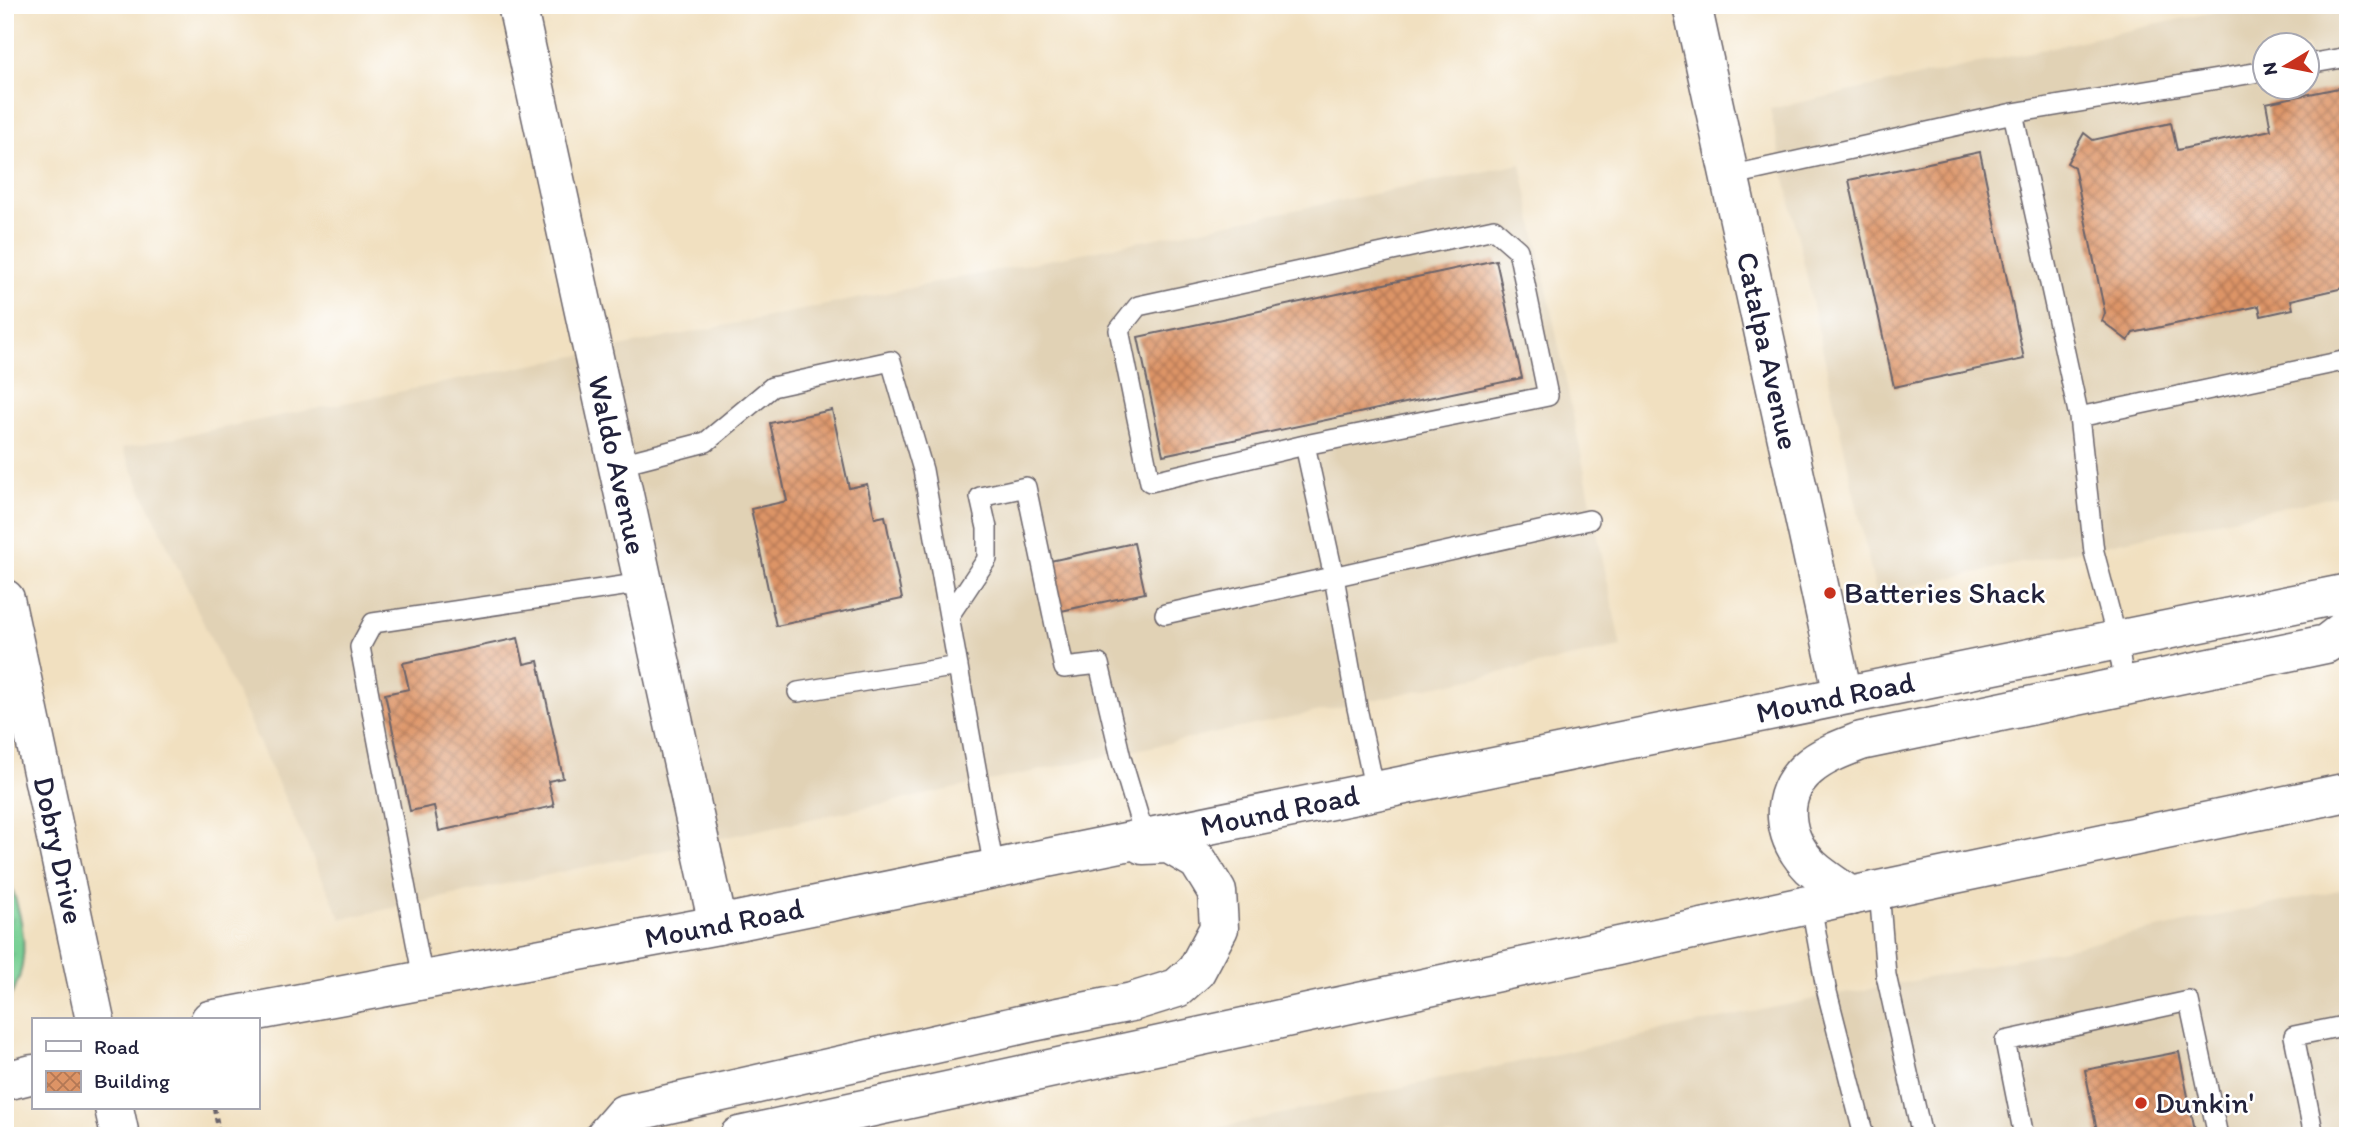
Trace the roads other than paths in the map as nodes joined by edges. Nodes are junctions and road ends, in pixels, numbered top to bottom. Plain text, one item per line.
1 (517, 5) edge
2 (1692, 5) edge
3 (2348, 57) edge
4 (2322, 62) edge
5 (2252, 73) edge
6 (2013, 113) junction
7 (1729, 176) junction
8 (2348, 360) edge
9 (2079, 416) junction
10 (1305, 446) junction
11 (618, 465) junction
12 (1589, 520) dead end
13 (1334, 577) junction
14 (643, 583) junction
15 (2348, 593) edge
16 (5, 599) edge
17 (1165, 614) dead end
18 (949, 616) junction
19 (2348, 627) edge
20 (2117, 639) junction
21 (958, 666) junction
22 (2125, 686) junction
23 (798, 692) dead end
24 (1843, 695) junction
25 (1375, 791) junction
26 (2348, 792) edge
27 (1145, 838) junction
28 (1100, 847) junction
29 (994, 869) junction
30 (1865, 893) junction
31 (1811, 905) junction
32 (718, 925) junction
33 (423, 979) junction
34 (94, 1018) edge
35 (220, 1018) edge
36 (2348, 1025) edge
37 (32, 1074) edge
38 (5, 1081) edge
39 (114, 1110) edge
40 (120, 1136) edge
41 (605, 1136) edge
42 (739, 1136) edge
43 (1864, 1136) edge
44 (1922, 1136) edge
45 (2024, 1136) edge
46 (2218, 1136) edge
47 (2314, 1136) edge

1 - 11 main road, Waldo Avenue
2 - 7 main road, Catalpa Avenue
3 - 4 lane
5 - 6 lane
6 - 7 lane
6 - 9 lane
7 - 24 main road, Catalpa Avenue
8 - 9 lane
9 - 20 lane
10 - 10 lane
10 - 13 lane
11 - 14 main road, Waldo Avenue
11 - 18 lane
12 - 13 lane
13 - 17 lane
13 - 25 lane
14 - 32 main road, Waldo Avenue
14 - 33 lane
15 - 20 main road, Mound Road
16 - 34 main road, Dobry Drive
18 - 21 lane
18 - 27 lane
19 - 22 main road
20 - 22 lane
20 - 24 main road, Mound Road
21 - 23 lane
21 - 29 lane
22 - 30 main road
24 - 25 main road, Mound Road
25 - 27 main road, Mound Road
26 - 30 main road
27 - 28 main road, Mound Road
28 - 29 main road, Mound Road
28 - 41 main road
29 - 32 main road, Mound Road
30 - 31 main road
30 - 44 lane
31 - 42 main road
31 - 43 lane
32 - 33 main road, Mound Road
33 - 35 main road, Mound Road
36 - 47 lane
37 - 38 main road
39 - 40 main road
45 - 46 lane

